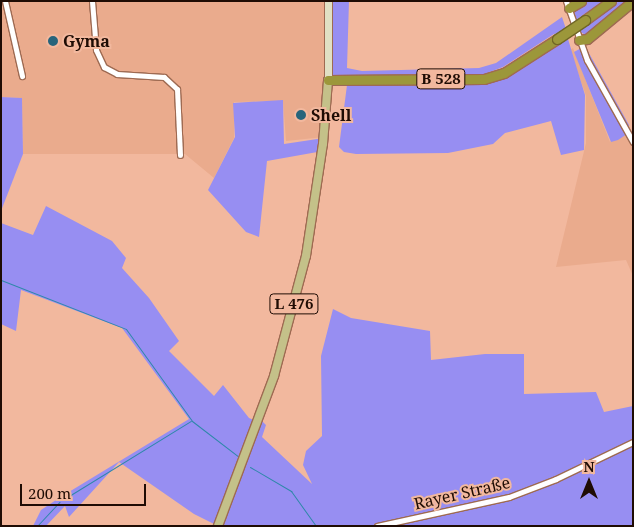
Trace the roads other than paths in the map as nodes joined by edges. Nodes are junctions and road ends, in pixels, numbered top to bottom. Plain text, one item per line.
1 (5, 1) edge
2 (92, 1) edge
3 (328, 1) edge
4 (581, 1) edge
5 (611, 1) edge
6 (632, 1) edge
7 (568, 5) edge
8 (579, 40) junction
9 (22, 76) dead end
10 (328, 80) junction
11 (633, 142) edge
12 (180, 155) dead end
13 (633, 442) edge
14 (218, 526) edge
15 (377, 526) edge

1 - 9 street
2 - 12 street
3 - 10 main road, L 476
4 - 7 highway
5 - 10 highway, B 528, bridge
6 - 8 highway
7 - 8 street
8 - 11 street
10 - 14 main road, L 476
13 - 15 street, Rayer Straße

